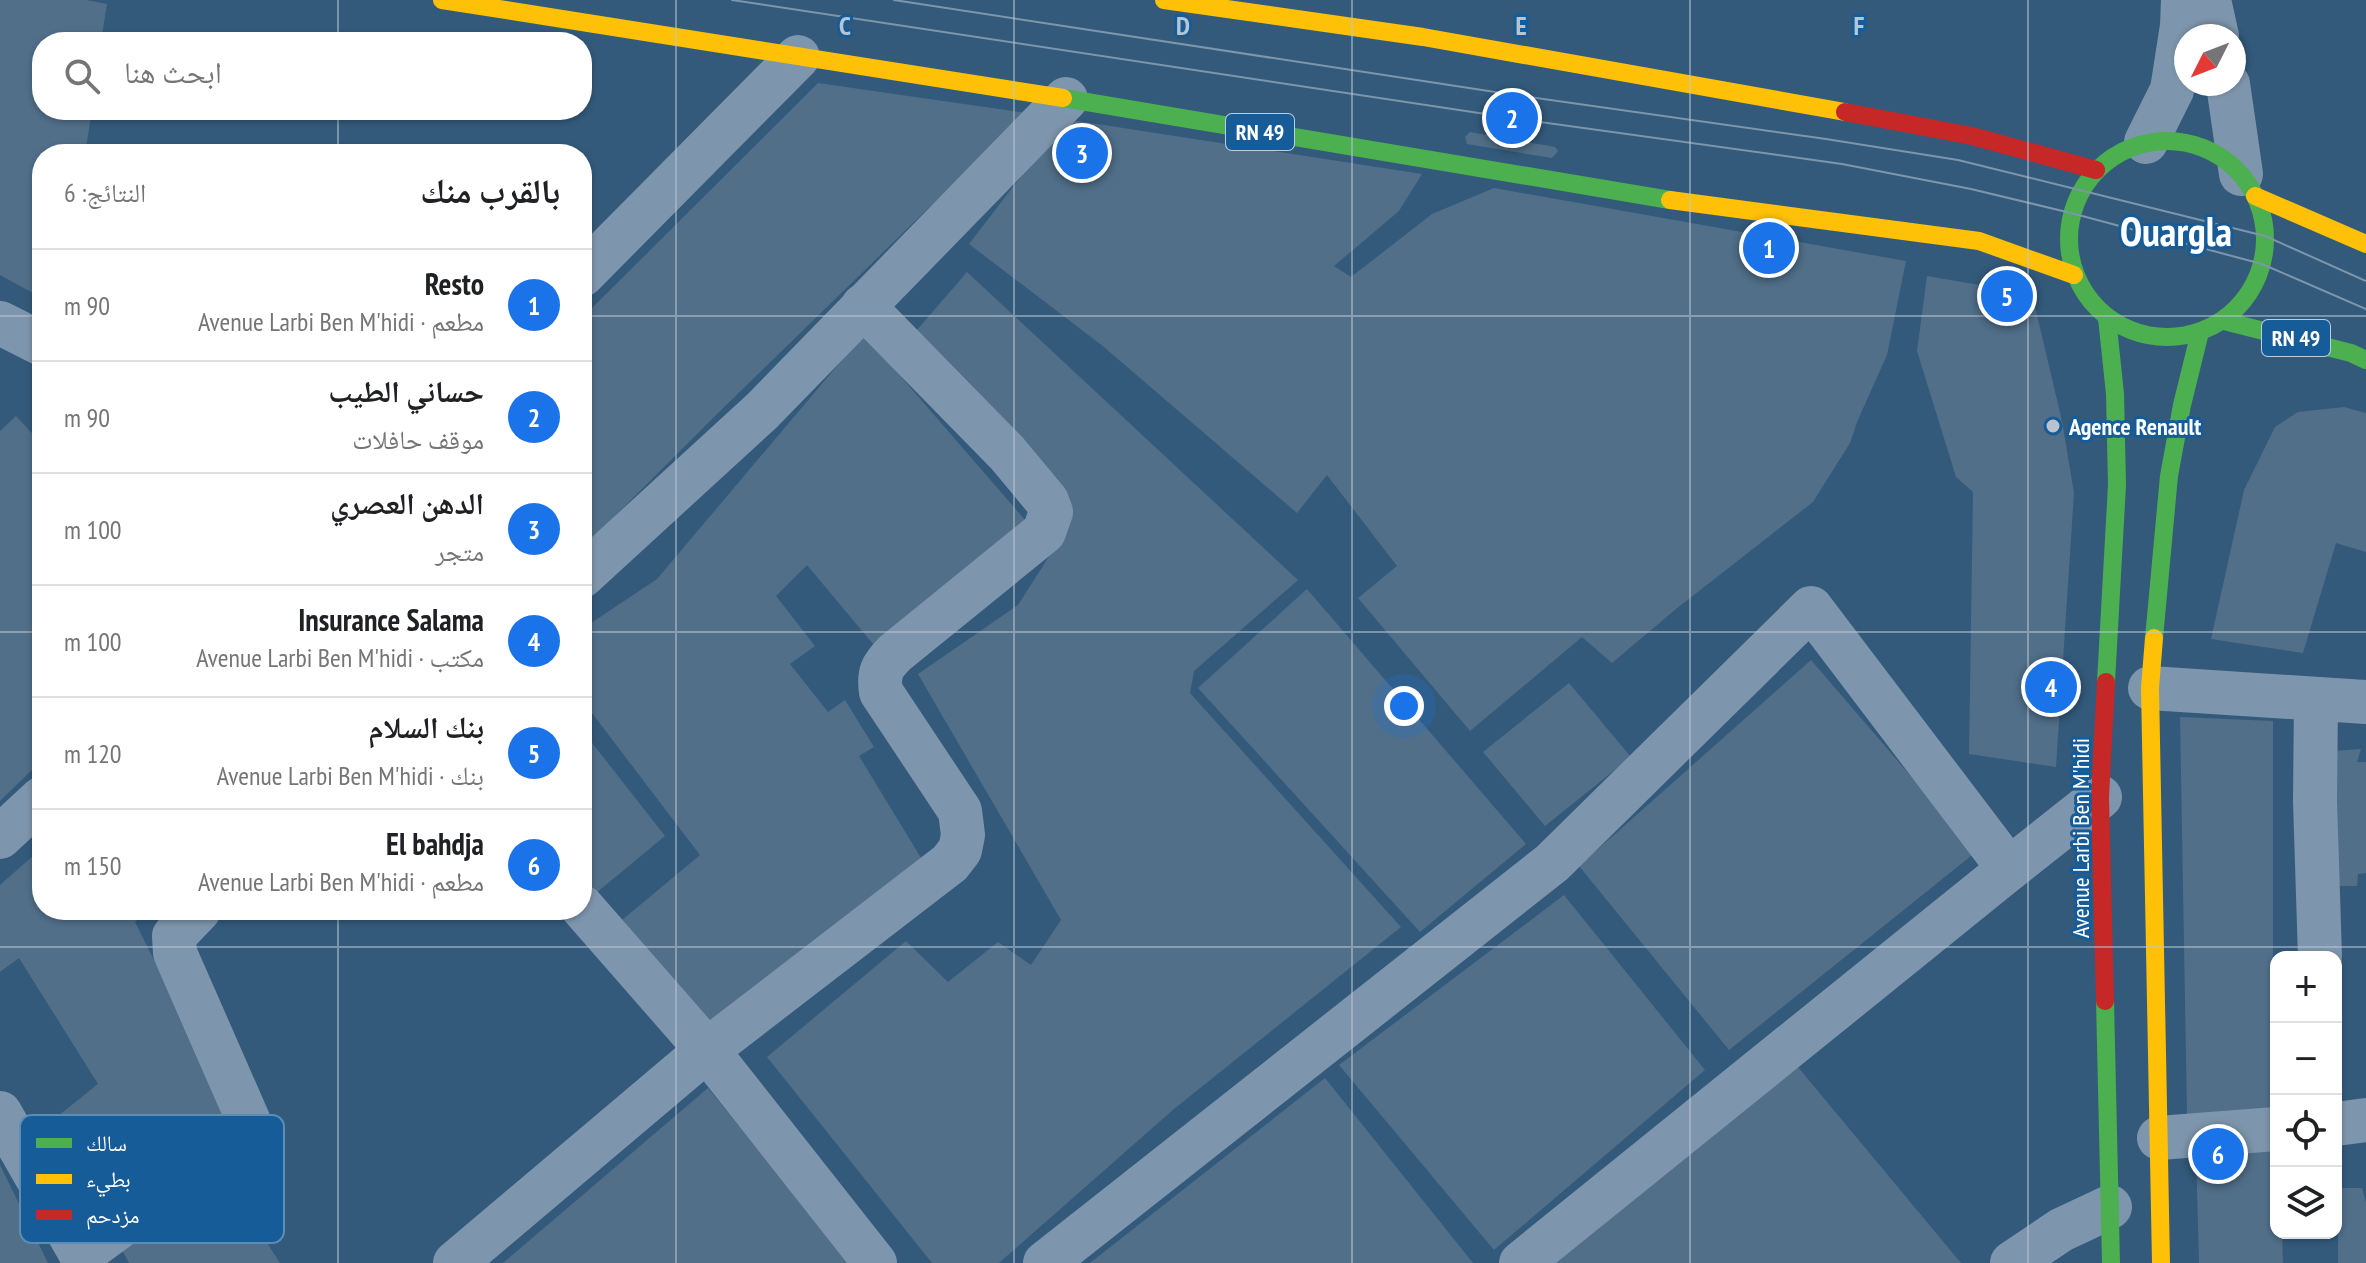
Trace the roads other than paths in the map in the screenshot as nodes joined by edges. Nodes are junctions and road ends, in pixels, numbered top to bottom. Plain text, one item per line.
1 (442, 0) edge
2 (1164, 0) edge
3 (2183, 0) edge
4 (2209, 0) edge
5 (2214, 24) edge
6 (798, 57) junction
7 (2230, 96) edge
8 (1066, 99) junction
9 (2146, 142) junction
10 (2096, 170) junction
11 (2248, 185) junction
12 (2366, 244) edge
13 (592, 265) edge
14 (2074, 275) junction
15 (863, 306) junction
16 (2107, 318) junction
17 (2224, 321) junction
18 (0, 323) edge
19 (2200, 332) junction
20 (32, 339) edge
21 (2366, 360) edge
22 (592, 567) edge
23 (2150, 688) junction
24 (2316, 699) junction
25 (2366, 702) edge
26 (2100, 797) junction
27 (32, 807) edge
28 (0, 837) edge
29 (2009, 869) junction
30 (592, 918) edge
31 (189, 920) edge
32 (2320, 951) edge
33 (707, 1050) junction
34 (0, 1113) edge
35 (246, 1115) edge
36 (2366, 1120) edge
37 (2342, 1123) edge
38 (2270, 1129) edge
39 (2159, 1138) junction
40 (20, 1148) edge
41 (2110, 1207) junction
42 (104, 1243) edge
43 (83, 1259) edge
44 (455, 1263) edge
45 (875, 1263) edge
46 (1045, 1263) edge
47 (1521, 1263) edge
48 (2012, 1263) edge
49 (2111, 1263) edge
50 (2161, 1263) edge

1 - 6 main road, RN 49
2 - 10 main road
3 - 9 street
4 - 5 street
6 - 8 main road, RN 49
6 - 13 street
7 - 11 street
8 - 14 main road, RN 49
8 - 15 street
9 - 10 main road
9 - 11 main road
10 - 14 main road
11 - 12 main road
11 - 17 main road
14 - 16 main road
15 - 22 street
15 - 33 street
16 - 19 main road
16 - 26 main road, Avenue Larbi Ben M'hidi
17 - 19 main road
17 - 21 main road, RN 49
18 - 20 street
19 - 23 main road
23 - 24 street
23 - 39 main road
24 - 25 street
24 - 32 street
26 - 29 street
26 - 41 main road, Avenue Larbi Ben M'hidi
27 - 28 street
29 - 46 street
29 - 47 street
30 - 33 street
31 - 35 street
33 - 44 street
33 - 45 street
34 - 40 street
36 - 37 street
38 - 39 street
39 - 50 main road
41 - 48 street
41 - 49 main road, Avenue Larbi Ben M'hidi
42 - 43 street

